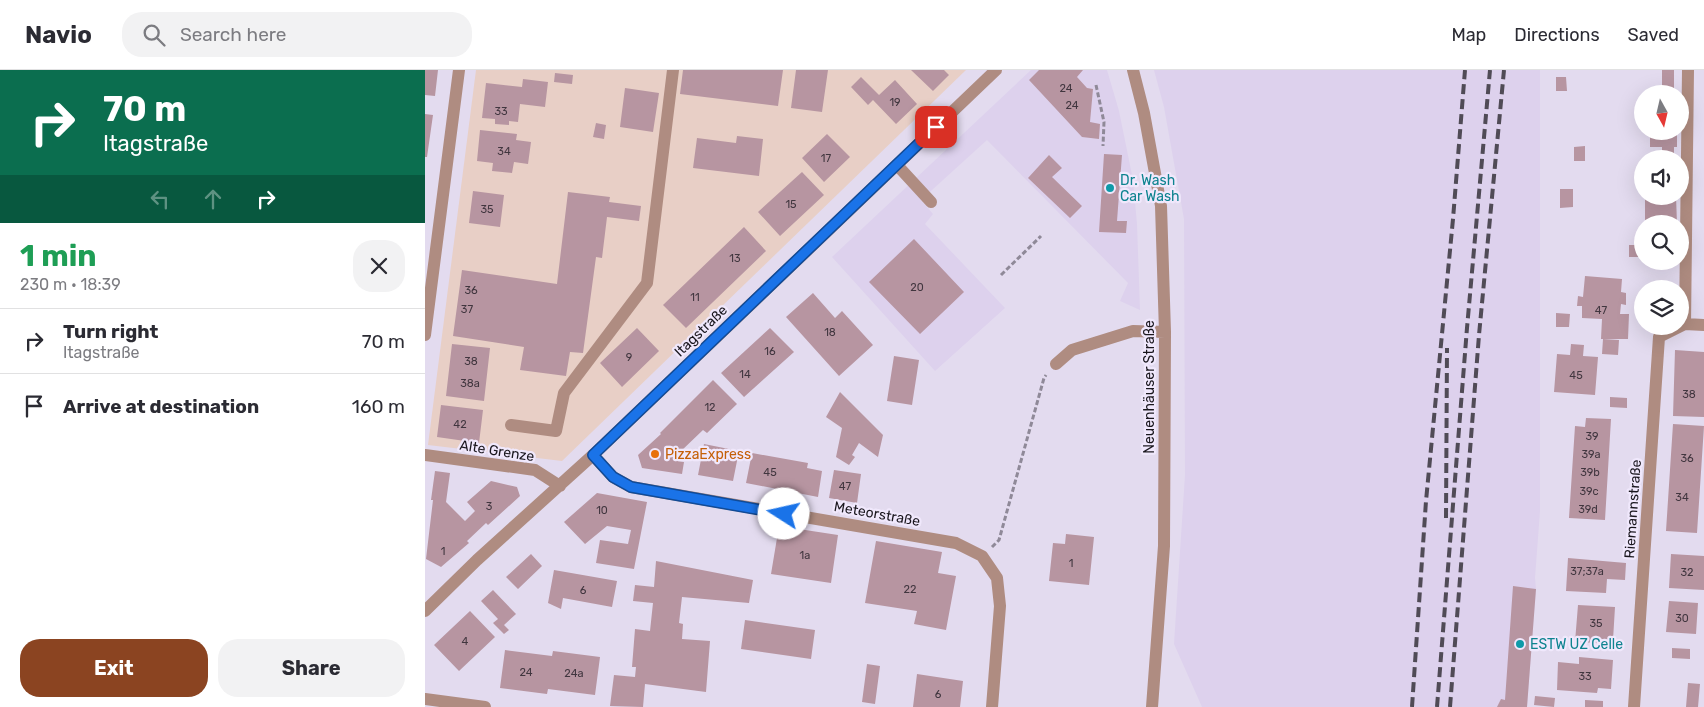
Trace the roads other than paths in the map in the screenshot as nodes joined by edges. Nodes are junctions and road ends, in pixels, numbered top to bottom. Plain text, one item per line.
1 (459, 70) edge
2 (673, 70) edge
3 (996, 70) edge
4 (1133, 70) edge
5 (1688, 70) edge
6 (897, 165) junction
7 (931, 202) dead end
8 (1686, 280) edge
9 (1689, 324) edge
10 (1704, 325) edge
11 (1165, 332) junction
12 (425, 335) edge
13 (1663, 335) edge
14 (1056, 364) road end
15 (511, 425) dead end
16 (425, 455) edge
17 (593, 455) junction
18 (560, 486) junction
19 (425, 611) edge
20 (425, 699) edge
21 (485, 707) edge
22 (992, 707) edge
23 (1152, 707) edge
24 (1634, 707) edge

1 - 12 street
2 - 15 street
3 - 6 street, Itagstraße
4 - 11 street, Neuenhäuser Straße
5 - 8 street
6 - 7 street
6 - 17 street, Itagstraße
9 - 10 street
11 - 14 street
11 - 23 street, Neuenhäuser Straße
13 - 24 street, Riemannstraße
16 - 18 street, Alte Grenze
17 - 18 street, Itagstraße
17 - 22 street, Meteorstraße
18 - 19 street, Itagstraße
20 - 21 street

